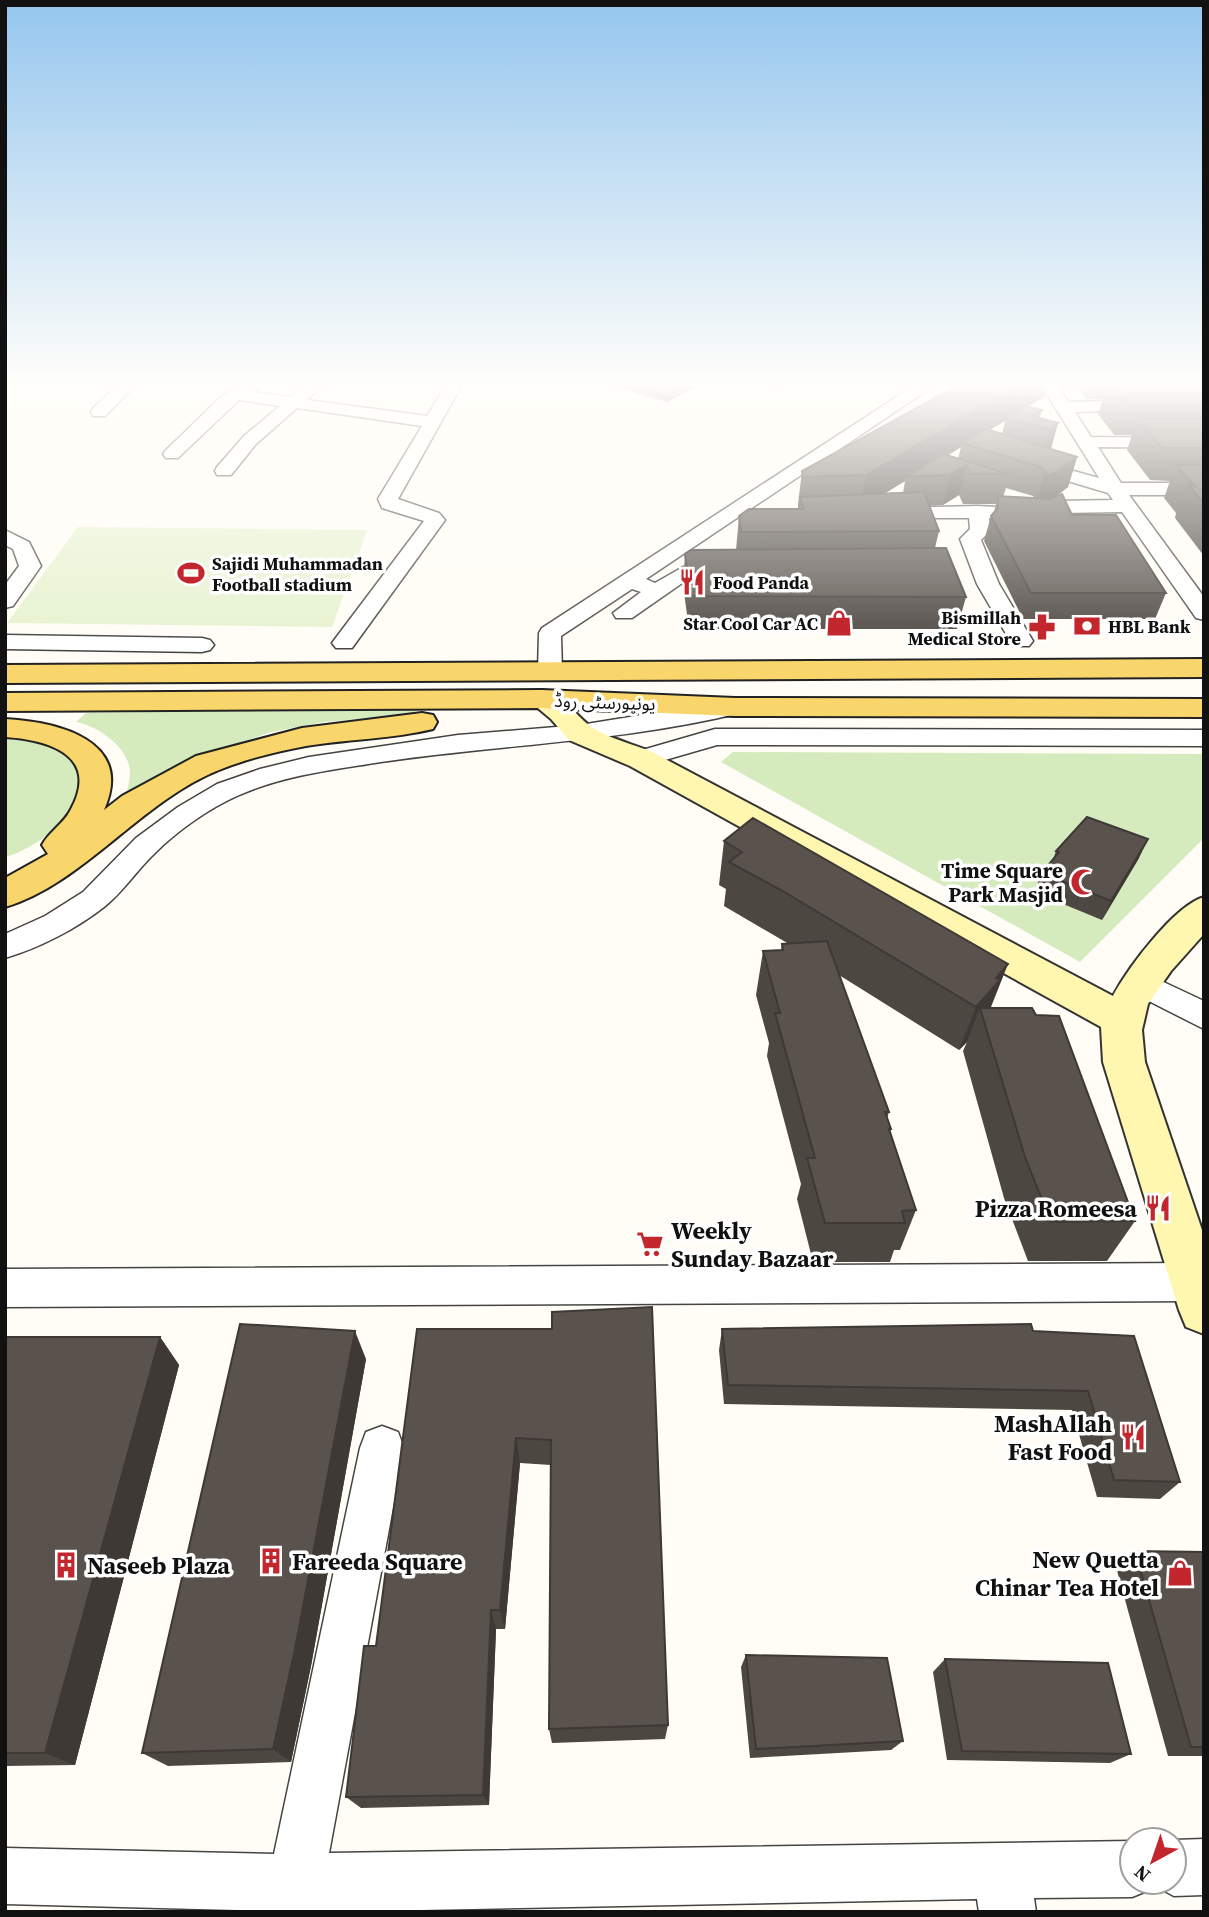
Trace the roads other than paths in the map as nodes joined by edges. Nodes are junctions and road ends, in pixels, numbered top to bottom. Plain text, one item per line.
1 (404, 472) edge
2 (795, 472) edge
3 (1059, 472) edge
4 (1104, 472) edge
5 (1115, 489) junction
6 (1204, 489) edge
7 (900, 494) edge
8 (996, 494) edge
9 (1129, 506) junction
10 (1049, 511) junction
11 (978, 512) junction
12 (5, 536) edge
13 (713, 551) edge
14 (683, 573) junction
15 (749, 573) edge
16 (632, 581) junction
17 (657, 591) junction
18 (5, 601) edge
19 (1204, 613) edge
20 (624, 614) dead end
21 (1021, 641) dead end
22 (5, 642) edge
23 (344, 643) dead end
24 (201, 645) dead end
25 (5, 660) edge
26 (1204, 668) edge
27 (5, 674) edge
28 (186, 674) junction
29 (5, 702) edge
30 (559, 704) junction
31 (1204, 708) edge
32 (5, 729) edge
33 (1204, 738) edge
34 (641, 759) junction
35 (5, 881) edge
36 (5, 894) edge
37 (1204, 910) edge
38 (5, 947) edge
39 (1131, 1002) junction
40 (1204, 1016) edge
41 (5, 1288) edge
42 (1198, 1296) edge
43 (382, 1448) dead end
44 (1118, 1872) edge
45 (5, 1876) edge
46 (1004, 1892) edge
47 (292, 1897) edge

1 - 23 street
2 - 16 street
3 - 5 street
4 - 5 street
5 - 6 street
5 - 9 street
7 - 11 street
8 - 10 street
9 - 10 street
9 - 19 street
10 - 11 street
11 - 21 street
12 - 18 street
13 - 14 street
14 - 15 street
14 - 17 street
16 - 17 street
16 - 30 street
17 - 20 street
22 - 24 street
25 - 28 main road
26 - 30 main road, یونیورسٹی روڈ
27 - 28 main road, یونیورسٹی روڈ
28 - 30 main road, یونیورسٹی روڈ
29 - 30 main road, یونیورسٹی روڈ
30 - 31 main road
30 - 34 street
30 - 36 main road
30 - 38 street
32 - 35 main road
33 - 34 street
34 - 39 street
37 - 39 street
39 - 40 street
39 - 42 street
41 - 42 street
43 - 47 street
44 - 46 street
45 - 47 street
46 - 47 street

